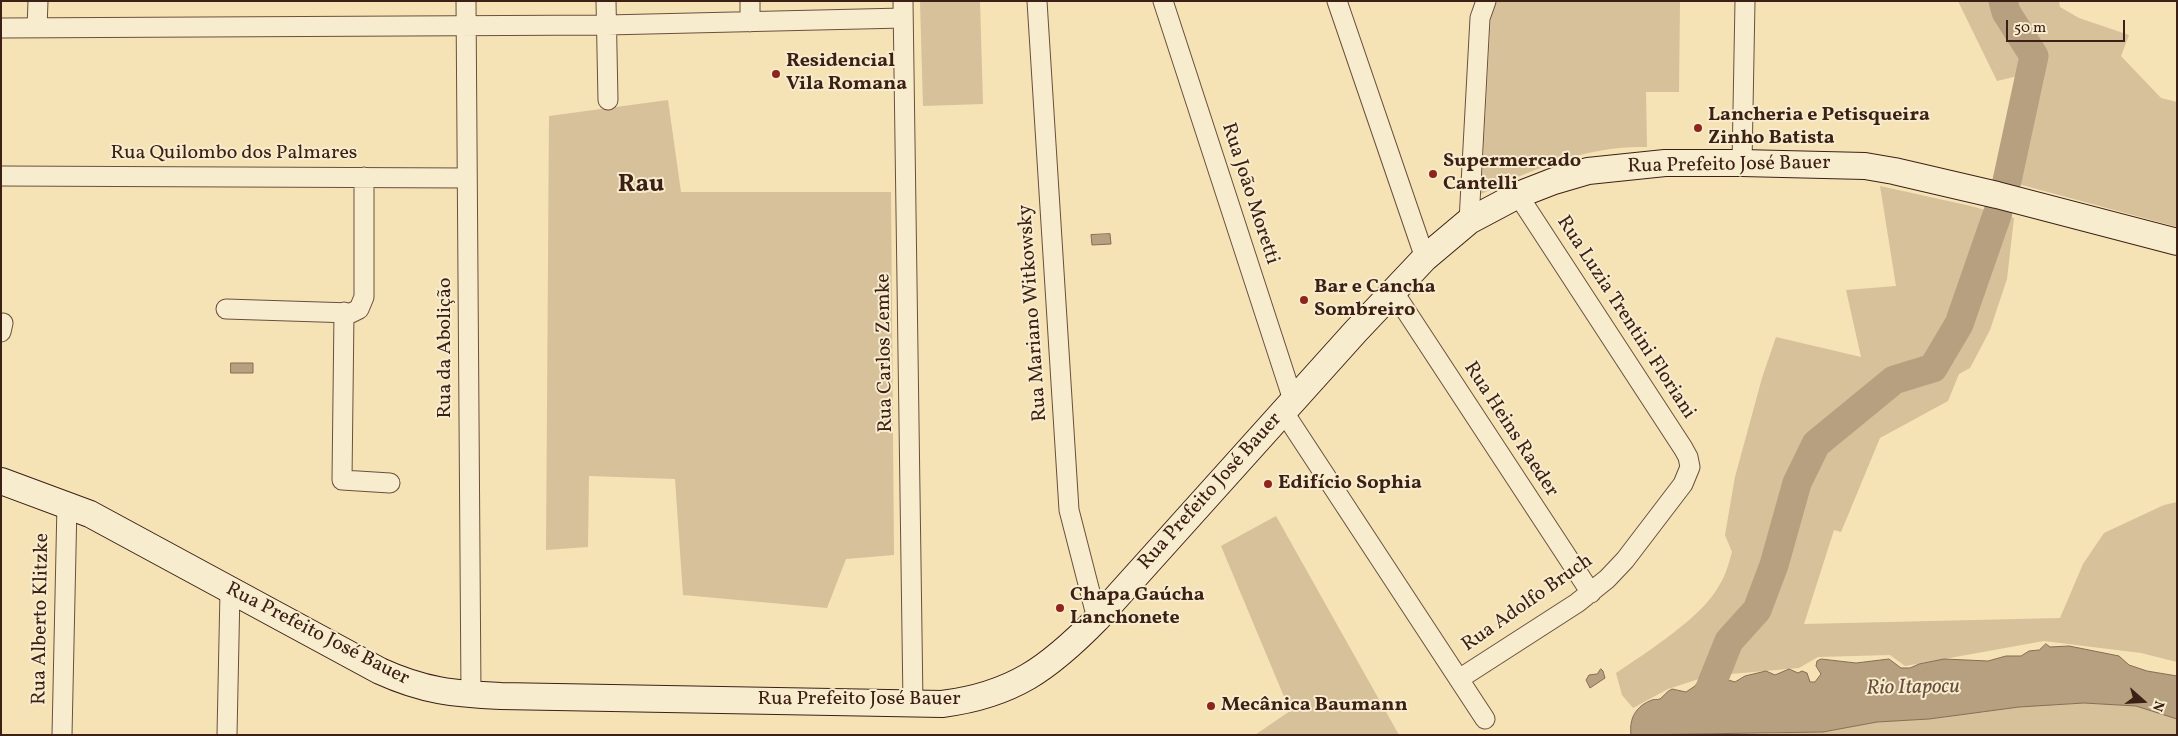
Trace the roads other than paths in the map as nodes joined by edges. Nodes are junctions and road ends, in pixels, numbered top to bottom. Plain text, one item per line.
1 (38, 1) edge
2 (466, 1) edge
3 (606, 1) edge
4 (750, 1) edge
5 (1037, 1) edge
6 (1163, 1) edge
7 (1337, 1) edge
8 (1486, 1) edge
9 (1745, 1) edge
10 (903, 10) edge
11 (750, 22) junction
12 (467, 25) junction
13 (607, 25) junction
14 (1, 28) edge
15 (37, 28) junction
16 (608, 100) dead end
17 (1742, 162) junction
18 (1, 176) edge
19 (364, 177) junction
20 (467, 178) junction
21 (1518, 195) junction
22 (1469, 221) junction
23 (2177, 242) edge
24 (1424, 258) junction
25 (1393, 291) junction
26 (226, 309) dead end
27 (344, 312) junction
28 (1288, 406) junction
29 (1690, 467) joint
30 (1, 481) edge
31 (390, 483) dead end
32 (67, 504) junction
33 (230, 591) junction
34 (1591, 593) junction
35 (1097, 618) junction
36 (1459, 679) junction
37 (470, 695) junction
38 (913, 703) junction
39 (1485, 719) dead end
40 (62, 735) edge
41 (227, 735) edge

1 - 15 street
2 - 12 street, Rua da Abolição
3 - 13 street
4 - 11 street
5 - 35 street, Rua Mariano Witkowsky
6 - 28 street, Rua João Moretti
7 - 24 street
8 - 22 street
9 - 17 street
10 - 11 street
10 - 38 street, Rua Carlos Zemke
11 - 13 street
12 - 13 street
12 - 15 street
12 - 20 street, Rua da Abolição
13 - 16 street
14 - 15 street
17 - 21 street, Rua Prefeito José Bauer
17 - 23 street, Rua Prefeito José Bauer
18 - 19 street, Rua Quilombo dos Palmares
19 - 20 street, Rua Quilombo dos Palmares
19 - 27 street
20 - 37 street, Rua da Abolição
21 - 22 street, Rua Prefeito José Bauer
21 - 29 street, Rua Luzia Trentini Floriani
22 - 24 street, Rua Prefeito José Bauer
24 - 25 street, Rua Prefeito José Bauer
25 - 28 street, Rua Prefeito José Bauer
25 - 34 street, Rua Heins Raeder
26 - 27 street
27 - 31 street
28 - 35 street, Rua Prefeito José Bauer
28 - 36 street, Rua João Moretti
29 - 34 street, Rua Adolfo Bruch
30 - 32 street, Rua Prefeito José Bauer
32 - 33 street, Rua Prefeito José Bauer
32 - 40 street, Rua Alberto Klitzke
33 - 37 street, Rua Prefeito José Bauer
33 - 41 street
34 - 36 street, Rua Adolfo Bruch
35 - 38 street, Rua Prefeito José Bauer
36 - 39 street, Rua João Moretti
37 - 38 street, Rua Prefeito José Bauer

